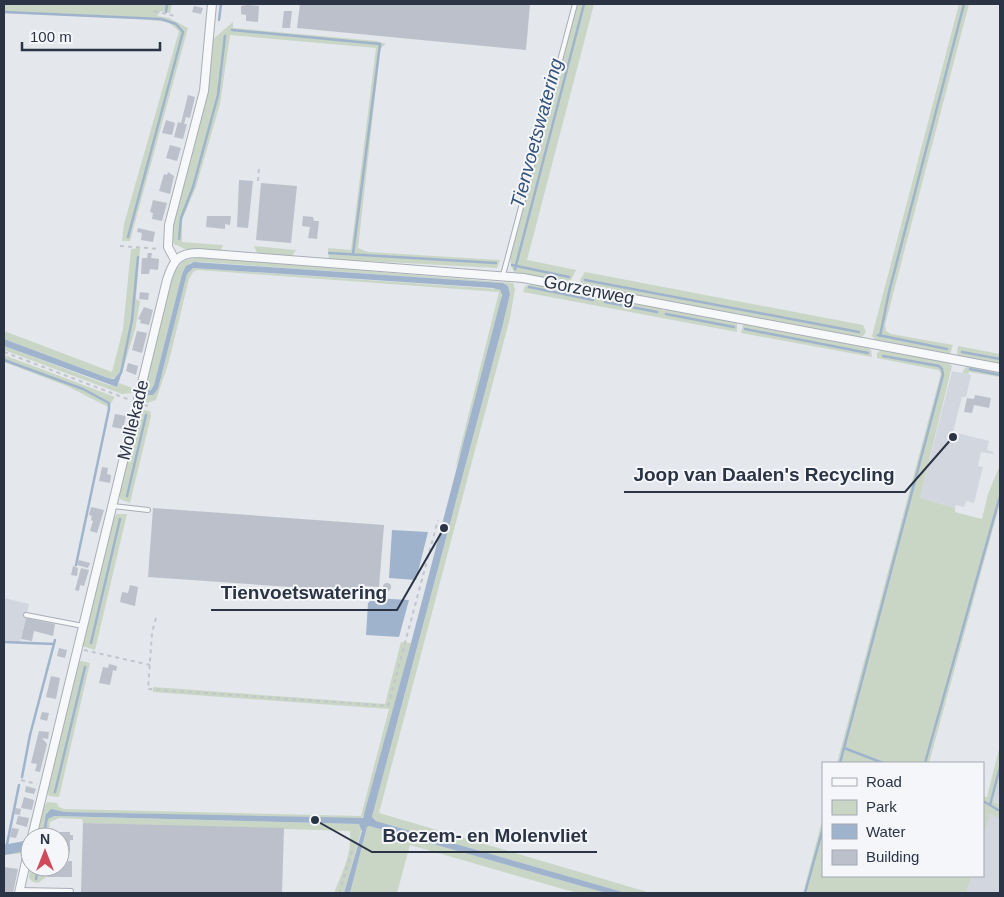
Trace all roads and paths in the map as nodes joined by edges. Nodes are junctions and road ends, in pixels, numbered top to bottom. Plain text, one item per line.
1 (212, 4) edge
2 (575, 4) edge
3 (154, 11) dead end
4 (175, 16) dead end
5 (259, 166) dead end
6 (258, 181) dead end
7 (120, 246) dead end
8 (169, 249) junction
9 (175, 260) junction
10 (503, 275) junction
11 (4, 352) edge
12 (1000, 368) edge
13 (137, 403) junction
14 (113, 506) junction
15 (148, 510) dead end
16 (438, 520) dead end
17 (26, 615) dead end
18 (156, 618) dead end
19 (82, 626) junction
20 (77, 649) junction
21 (150, 665) junction
22 (21, 780) dead end
23 (44, 786) junction
24 (34, 827) edge
25 (353, 848) dead end
26 (22, 877) edge
27 (71, 891) dead end
28 (19, 892) edge
29 (339, 893) edge

1 - 8 street
2 - 10 lane
3 - 4 path
5 - 6 path
7 - 8 path
8 - 9 street
9 - 10 street, Gorzenweg
9 - 13 street, Mollekade
10 - 12 street, Gorzenweg
11 - 13 path
13 - 14 street, Mollekade
14 - 15 lane
14 - 19 street, Mollekade
16 - 21 path
17 - 19 lane
18 - 21 path
19 - 20 street, Mollekade
20 - 21 path
20 - 23 street, Mollekade
22 - 23 path
23 - 24 street, Mollekade
25 - 29 path
26 - 28 street
27 - 28 lane

